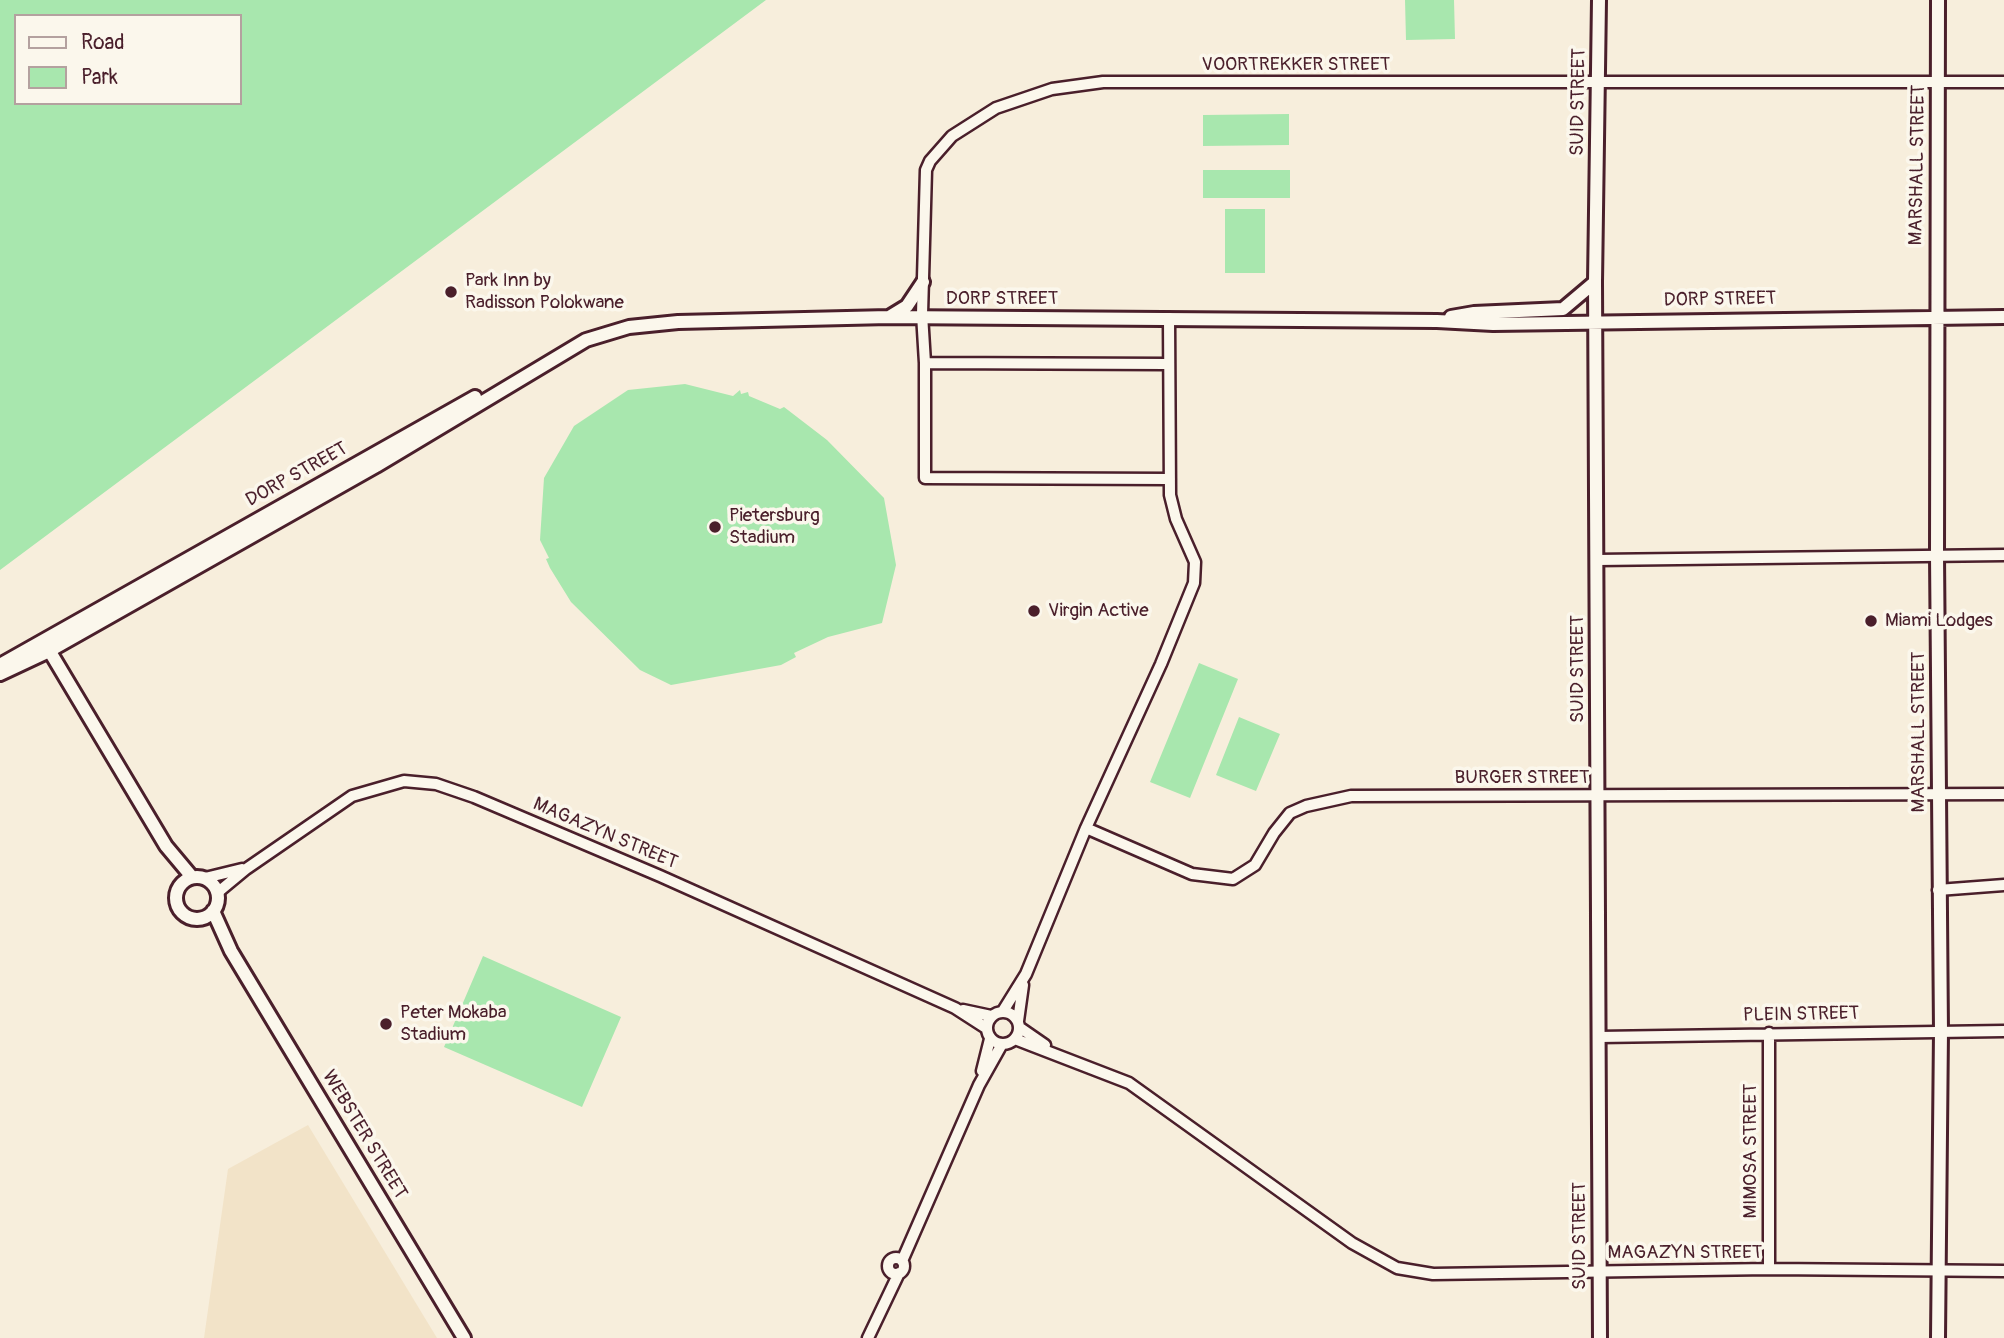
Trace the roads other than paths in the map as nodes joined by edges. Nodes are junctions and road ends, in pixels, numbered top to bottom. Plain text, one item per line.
1 (1599, 0) edge
2 (1938, 0) edge
3 (1599, 82) junction
4 (2004, 82) edge
5 (1938, 83) junction
6 (923, 282) junction
7 (1595, 282) junction
8 (1936, 316) junction
9 (889, 317) junction
10 (2004, 317) edge
11 (922, 318) junction
12 (1169, 318) junction
13 (1437, 321) junction
14 (1596, 322) junction
15 (925, 363) junction
16 (1167, 364) junction
17 (1170, 479) junction
18 (219, 547) junction
19 (1937, 555) junction
20 (2004, 555) edge
21 (1597, 560) junction
22 (42, 639) junction
23 (50, 651) junction
24 (0, 665) edge
25 (0, 674) edge
26 (1938, 794) junction
27 (2004, 794) edge
28 (1598, 795) junction
29 (1086, 828) junction
30 (246, 869) junction
31 (193, 880) junction
32 (2004, 885) edge
33 (1938, 890) junction
34 (217, 893) junction
35 (207, 915) junction
36 (1026, 974) junction
37 (955, 1008) junction
38 (1003, 1011) junction
39 (991, 1016) junction
40 (1018, 1024) junction
41 (986, 1028) junction
42 (1941, 1031) junction
43 (2004, 1031) edge
44 (1769, 1033) junction
45 (1599, 1037) junction
46 (990, 1039) junction
47 (1015, 1039) junction
48 (1002, 1044) junction
49 (1054, 1052) junction
50 (979, 1085) junction
51 (1769, 1269) junction
52 (1598, 1271) junction
53 (1938, 1271) junction
54 (2004, 1271) edge
55 (464, 1338) edge
56 (868, 1338) edge
57 (1600, 1338) edge
58 (1938, 1338) edge

1 - 3 street, SUID STREET
2 - 5 street, MARSHALL STREET
3 - 5 street, VOORTREKKER STREET
3 - 6 street, VOORTREKKER STREET
3 - 7 street, SUID STREET
4 - 5 street, VOORTREKKER STREET
5 - 8 street, MARSHALL STREET
6 - 9 street
6 - 11 street, VOORTREKKER STREET
7 - 13 street, DORP STREET
7 - 14 street, SUID STREET
8 - 10 street, DORP STREET
8 - 14 street, DORP STREET
8 - 19 street, MARSHALL STREET
9 - 11 street, DORP STREET
9 - 18 street, DORP STREET
11 - 12 street, DORP STREET
11 - 15 street, VOORTREKKER STREET
12 - 13 street, DORP STREET
12 - 16 street
13 - 14 street, DORP STREET
14 - 21 street, SUID STREET
15 - 16 street
15 - 17 street, VOORTREKKER STREET
16 - 17 street
17 - 29 street
18 - 22 street, DORP STREET
18 - 23 street, DORP STREET
19 - 20 street
19 - 21 street
19 - 26 street, MARSHALL STREET
21 - 28 street, SUID STREET
22 - 23 street
22 - 24 street, DORP STREET
23 - 25 street, DORP STREET
23 - 31 street
26 - 27 street, BURGER STREET
26 - 28 street, BURGER STREET
26 - 33 street, MARSHALL STREET
28 - 29 street, BURGER STREET
28 - 45 street, SUID STREET
29 - 36 street
30 - 31 street, MAGAZYN STREET
30 - 34 street, MAGAZYN STREET
30 - 37 street, MAGAZYN STREET
31 - 34 street
31 - 35 street
32 - 33 street
33 - 42 street, MARSHALL STREET
34 - 35 street
35 - 55 street, WEBSTER STREET
36 - 38 street
36 - 40 street
37 - 39 street, MAGAZYN STREET
37 - 41 street, MAGAZYN STREET
38 - 39 street
38 - 40 street
39 - 41 street
40 - 47 street
40 - 49 street, MAGAZYN STREET
41 - 46 street
42 - 43 street, PLEIN STREET
42 - 44 street, PLEIN STREET
42 - 53 street, MARSHALL STREET
44 - 45 street, PLEIN STREET
44 - 51 street, MIMOSA STREET
45 - 52 street, SUID STREET
46 - 48 street
46 - 50 street
47 - 48 street
47 - 49 street, MAGAZYN STREET
48 - 50 street
49 - 52 street, MAGAZYN STREET
50 - 56 street
51 - 52 street, MAGAZYN STREET
51 - 53 street, MAGAZYN STREET
52 - 57 street, SUID STREET
53 - 54 street, MAGAZYN STREET
53 - 58 street, MARSHALL STREET

